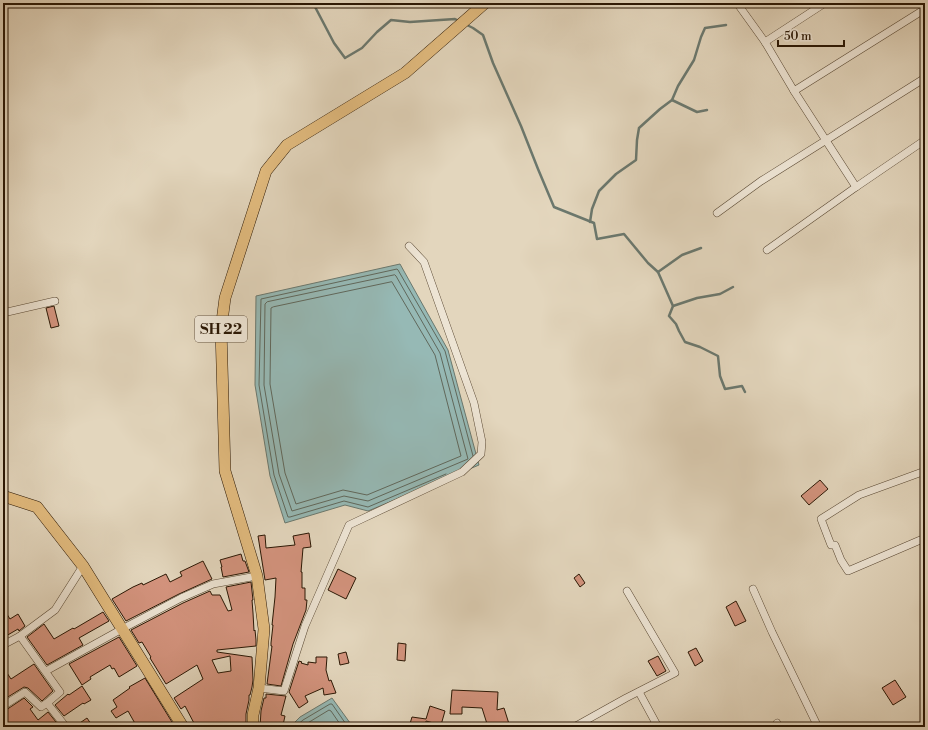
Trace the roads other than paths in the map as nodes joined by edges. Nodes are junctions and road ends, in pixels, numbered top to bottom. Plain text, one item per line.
1 (485, 3) edge
2 (737, 3) edge
3 (825, 3) edge
4 (925, 9) edge
5 (765, 42) junction
6 (925, 78) edge
7 (794, 91) junction
8 (826, 140) junction
9 (925, 140) edge
10 (856, 187) junction
11 (717, 213) dead end
12 (410, 246) dead end
13 (767, 250) dead end
14 (55, 301) dead end
15 (3, 313) edge
16 (925, 471) edge
17 (3, 496) edge
18 (925, 538) edge
19 (83, 566) junction
20 (257, 576) junction
21 (753, 589) dead end
22 (628, 591) dead end
23 (122, 629) junction
24 (20, 636) junction
25 (3, 644) edge
26 (46, 671) junction
27 (259, 688) junction
28 (639, 692) junction
29 (47, 703) junction
30 (3, 706) edge
31 (925, 724) edge
32 (578, 726) edge
33 (66, 727) edge
34 (183, 727) edge
35 (253, 727) edge
36 (658, 727) edge
37 (818, 727) edge
38 (923, 727) edge

1 - 20 main road, SH 22
2 - 5 street
3 - 5 street
4 - 7 street
5 - 7 street
6 - 8 street
7 - 8 street
8 - 10 street
8 - 11 street
9 - 10 street
10 - 13 street
12 - 27 street
14 - 15 street
16 - 18 street
17 - 19 main road
19 - 23 main road
19 - 24 street
20 - 23 street
20 - 27 main road, SH 22
21 - 37 street
22 - 28 street
23 - 26 street
23 - 34 main road
24 - 25 street
24 - 26 street
26 - 29 street
27 - 35 main road, SH 22
28 - 32 street
28 - 36 street
29 - 30 street
29 - 33 street
31 - 38 street

